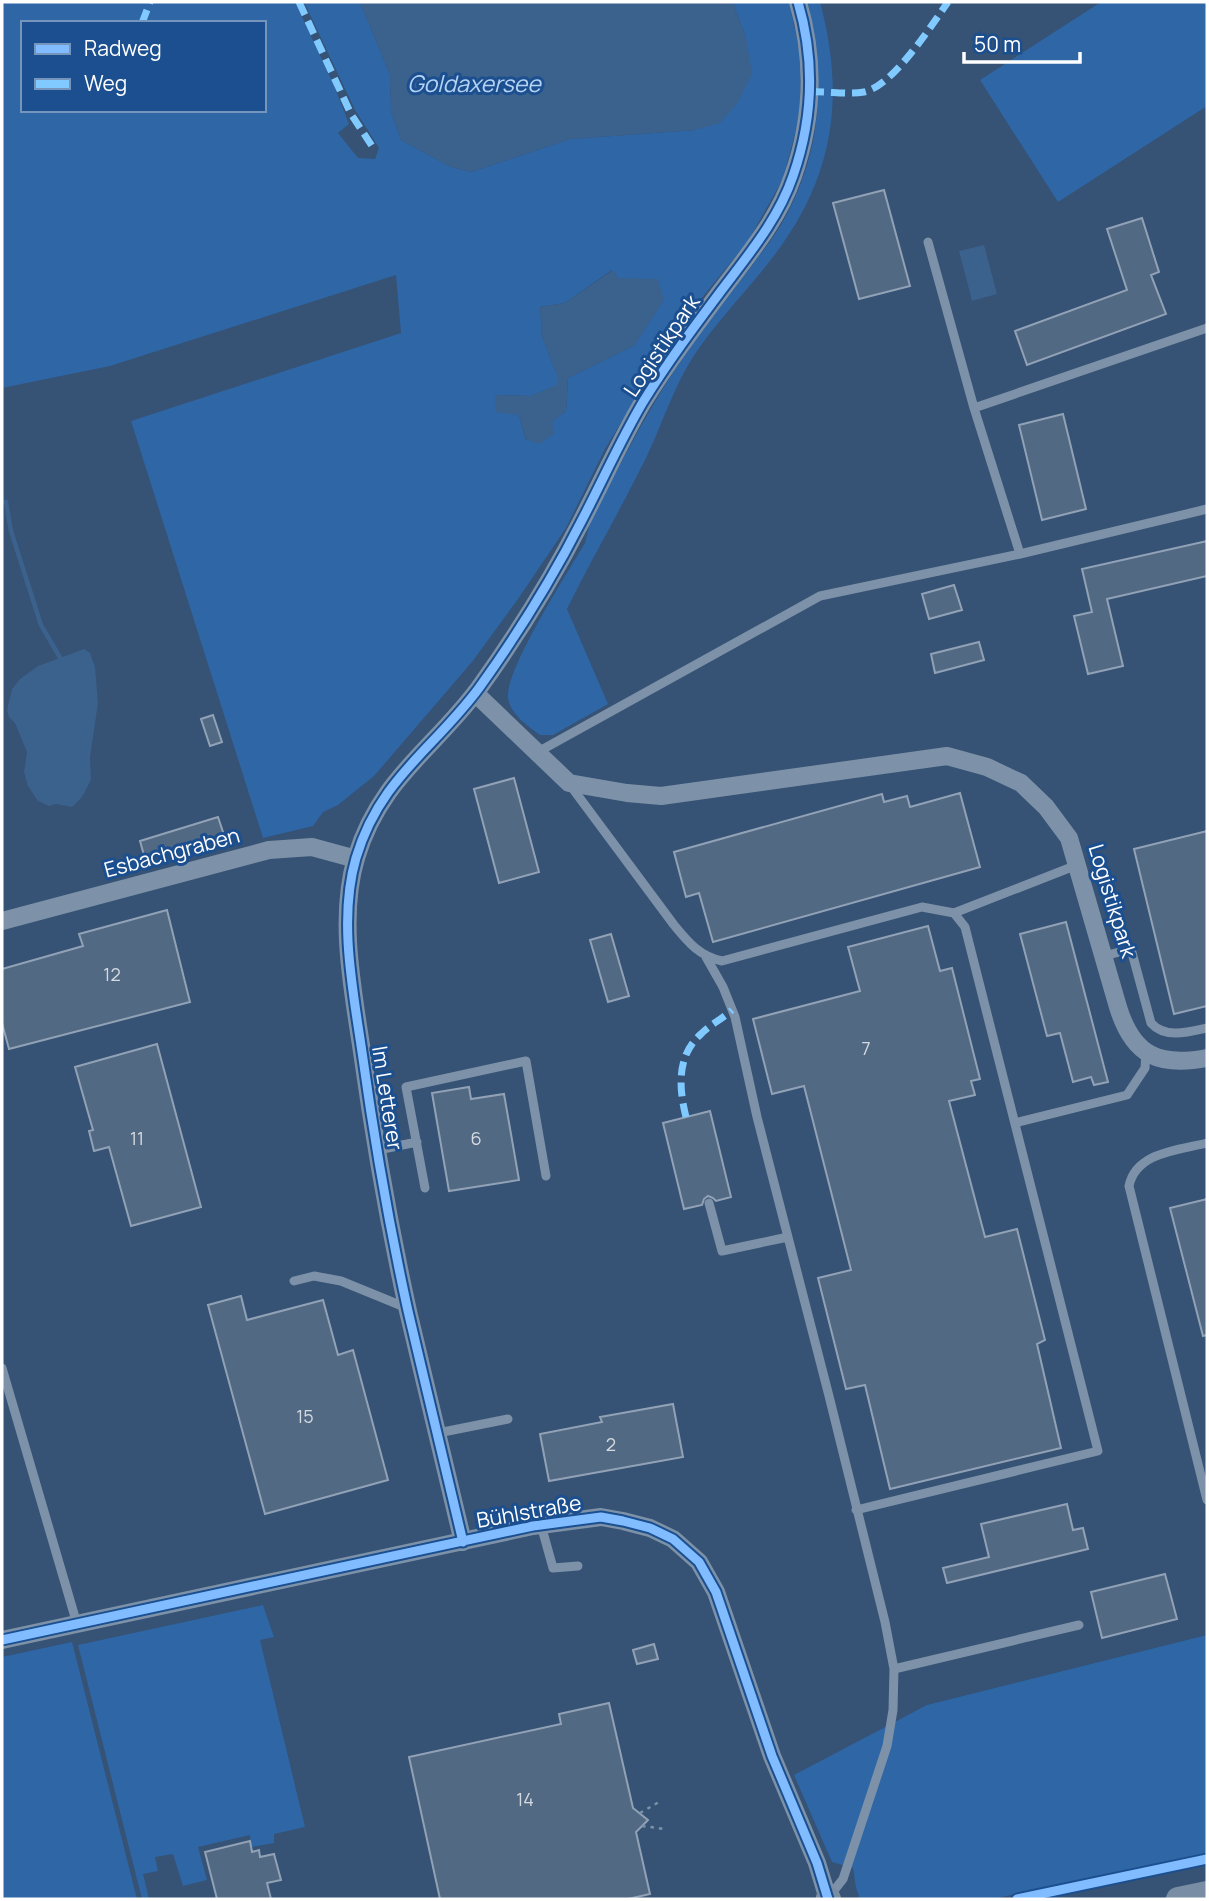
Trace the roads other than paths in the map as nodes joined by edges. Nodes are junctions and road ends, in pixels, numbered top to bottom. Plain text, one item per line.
1 (798, 2) edge
2 (928, 242) dead end
3 (1207, 328) edge
4 (974, 408) junction
5 (1207, 509) edge
6 (1020, 554) junction
7 (475, 693) junction
8 (536, 753) junction
9 (569, 783) junction
10 (356, 859) junction
11 (1077, 865) junction
12 (954, 913) junction
13 (2, 921) edge
14 (1104, 956) junction
15 (706, 957) junction
16 (1207, 1028) edge
17 (1146, 1052) junction
18 (1207, 1058) edge
19 (1015, 1123) junction
20 (417, 1142) junction
21 (1207, 1143) edge
22 (378, 1150) junction
23 (547, 1176) dead end
24 (425, 1188) dead end
25 (709, 1203) dead end
26 (788, 1237) junction
27 (294, 1281) dead end
28 (408, 1308) junction
29 (2, 1368) edge
30 (508, 1419) dead end
31 (438, 1433) junction
32 (1207, 1500) edge
33 (856, 1510) junction
34 (541, 1525) junction
35 (463, 1542) junction
36 (578, 1566) dead end
37 (77, 1624) junction
38 (1079, 1625) dead end
39 (2, 1640) edge
40 (894, 1669) junction
41 (1207, 1893) edge
42 (828, 1899) edge
43 (1178, 1899) edge

1 - 7 street, Logistikpark
2 - 4 lane
3 - 4 lane
4 - 6 lane
5 - 6 lane
6 - 8 lane
7 - 8 street
7 - 10 street, Im Letterer
8 - 9 street
9 - 11 street, Logistikpark
9 - 15 lane
10 - 13 street, Esbachgraben
10 - 22 street, Im Letterer
11 - 12 lane
11 - 14 street, Logistikpark
12 - 15 lane
12 - 19 lane
14 - 16 lane
14 - 17 street, Logistikpark
15 - 26 lane
17 - 18 street
17 - 19 lane
19 - 33 lane
20 - 22 lane
20 - 23 lane
20 - 24 lane
21 - 32 lane
22 - 28 street, Im Letterer
25 - 26 lane
26 - 33 lane
27 - 28 lane
28 - 31 street, Im Letterer
29 - 37 lane
30 - 31 lane
31 - 35 street, Im Letterer
33 - 40 lane
34 - 35 street, Bühlstraße
34 - 36 lane
34 - 42 street, Bühlstraße
35 - 37 street, Bühlstraße
37 - 39 street, Bühlstraße
38 - 40 lane
40 - 42 lane
41 - 43 main road

